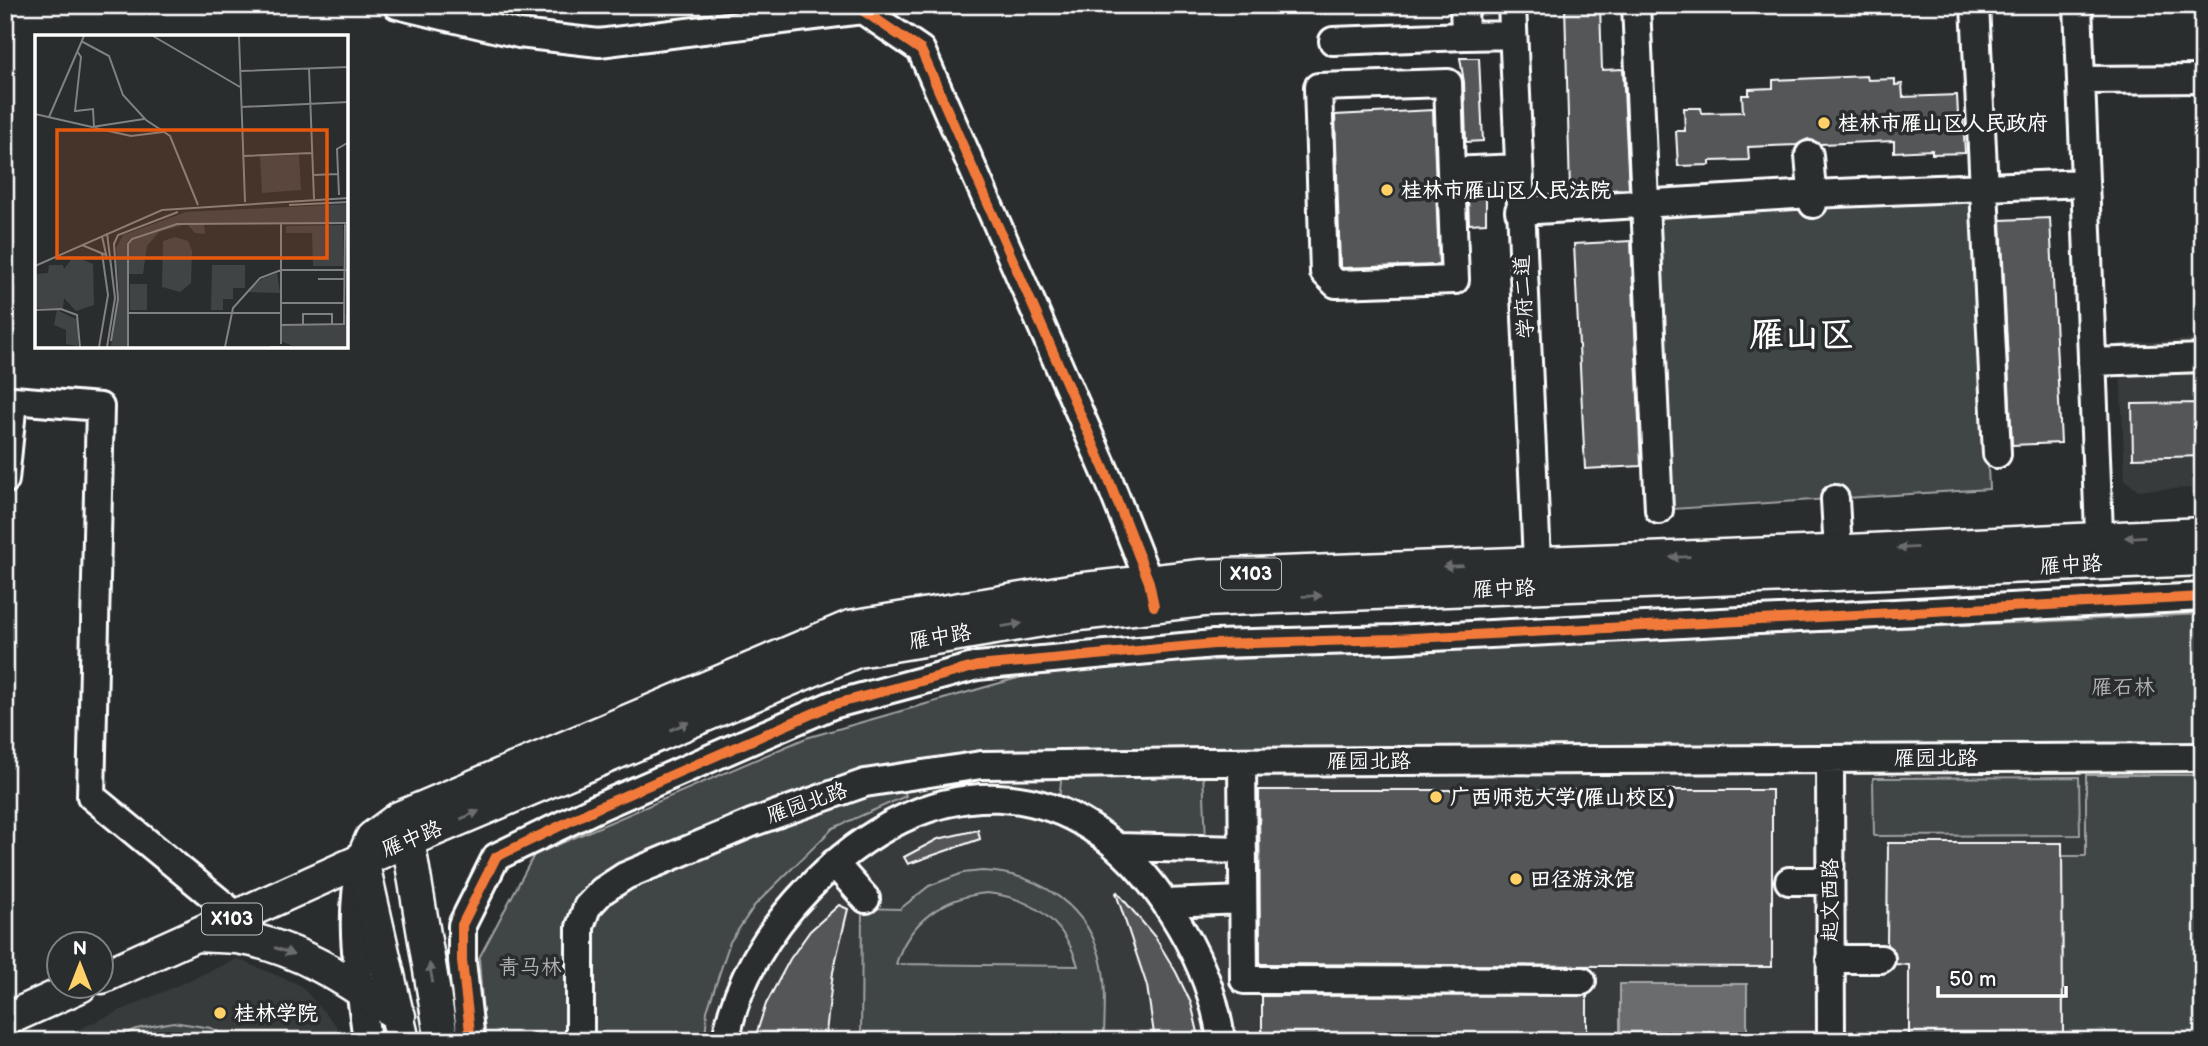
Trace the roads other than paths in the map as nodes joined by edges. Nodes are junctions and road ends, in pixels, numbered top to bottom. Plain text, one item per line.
1 (397, 5) edge
2 (1465, 5) edge
3 (1512, 5) edge
4 (1636, 5) edge
5 (1975, 5) edge
6 (2078, 5) edge
7 (859, 8) edge
8 (1513, 35) junction
9 (1465, 36) junction
10 (1332, 41) dead end
11 (2082, 79) junction
12 (2203, 79) edge
13 (1809, 155) dead end
14 (1518, 168) junction
15 (1451, 171) junction
16 (2085, 183) junction
17 (1984, 188) junction
18 (1813, 199) junction
19 (1646, 204) junction
20 (1519, 211) junction
21 (2203, 358) edge
22 (2092, 362) junction
23 (1997, 454) dead end
24 (5, 480) edge
25 (1835, 499) dead end
26 (1659, 510) dead end
27 (2203, 534) edge
28 (2099, 551) junction
29 (2203, 559) edge
30 (1838, 563) junction
31 (1537, 575) junction
32 (1151, 594) junction
33 (2203, 597) edge
34 (2203, 757) edge
35 (1830, 759) junction
36 (1242, 761) junction
37 (981, 765) junction
38 (981, 797) junction
39 (408, 840) junction
40 (1117, 848) junction
41 (1243, 850) junction
42 (362, 860) junction
43 (834, 863) junction
44 (1789, 881) dead end
45 (1830, 881) junction
46 (866, 899) dead end
47 (1243, 900) junction
48 (1166, 902) junction
49 (237, 916) junction
50 (194, 935) junction
51 (1830, 959) junction
52 (1881, 959) dead end
53 (116, 971) edge
54 (1582, 981) dead end
55 (361, 990) junction
56 (49, 1000) edge
57 (5, 1020) edge
58 (401, 1028) edge
59 (367, 1041) edge
60 (442, 1041) edge
61 (471, 1041) edge
62 (580, 1041) edge
63 (726, 1041) edge
64 (1221, 1041) edge
65 (1831, 1041) edge

1 - 7 street
2 - 9 street
3 - 8 street, 学府二道
4 - 19 street
5 - 17 street
6 - 11 street
7 - 32 street
8 - 9 street
8 - 14 street, 学府二道
9 - 10 street
11 - 12 street
11 - 16 street
13 - 18 street
14 - 15 street
14 - 20 street, 学府二道
15 - 15 street
16 - 17 street
16 - 22 street
17 - 18 street
17 - 23 street
18 - 19 street
19 - 20 street
19 - 26 street
20 - 31 street, 学府二道
21 - 22 street
22 - 28 street
24 - 49 street
25 - 30 street
27 -> 28 main road, 雁中路 / X103
28 - 29 main road, 雁中路 / X103
28 - 30 main road, 雁中路 / X103
30 - 31 main road, 雁中路 / X103
31 - 32 main road, 雁中路 / X103
39 -> 32 main road, 雁中路 / X103
32 - 42 main road, 雁中路 / X103
33 - 61 street
34 - 35 street, 雁园北路
35 - 36 street, 雁园北路
35 - 45 street, 起文西路
36 - 37 street, 雁园北路
36 - 41 street
37 - 38 street
37 - 62 street, 雁园北路
38 - 40 street
38 - 43 street
39 - 42 main road, 雁中路 / X103
60 -> 39 main road
40 - 41 street
40 - 48 street
41 - 47 street
42 - 49 main road, X103
42 - 55 street
42 - 58 main road
43 - 46 street
43 - 63 street
44 - 45 street
45 - 51 street, 起文西路
47 - 48 street
47 - 54 street
48 - 64 street
49 - 50 main road, X103
50 - 53 main road, X103
50 -> 55 main road
51 - 52 street
51 - 65 street, 起文西路
55 - 58 main road
55 - 59 street
56 - 57 main road

